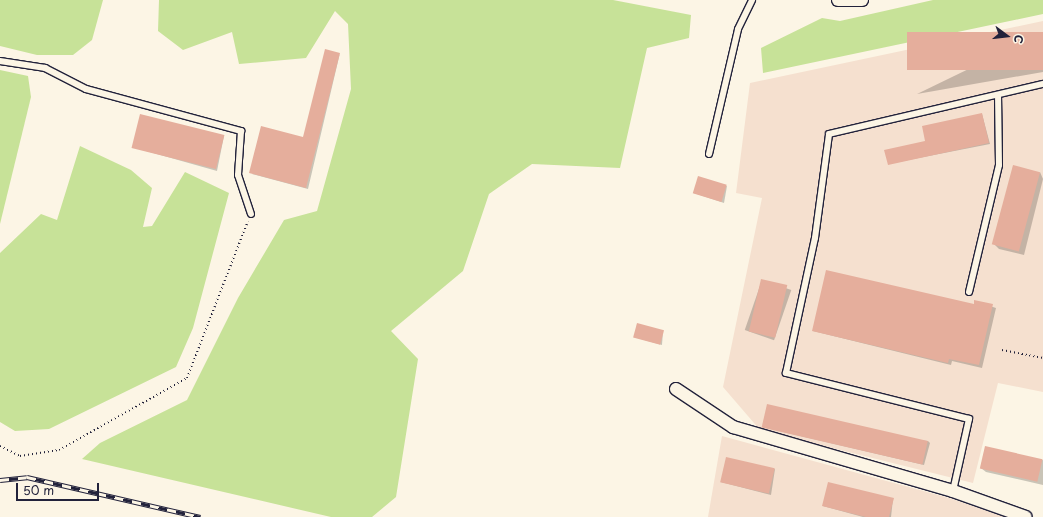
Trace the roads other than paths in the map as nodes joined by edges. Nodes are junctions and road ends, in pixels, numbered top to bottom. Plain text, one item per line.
1 (752, 0) edge
2 (838, 0) edge
3 (862, 0) edge
4 (0, 61) edge
5 (1043, 84) edge
6 (998, 95) junction
7 (709, 154) dead end
8 (251, 214) road end
9 (969, 292) dead end
10 (676, 389) dead end
11 (953, 491) junction
12 (1026, 517) edge

1 - 7 lane
2 - 3 street
4 - 8 lane
5 - 6 lane
6 - 9 lane
6 - 11 lane
10 - 11 street
11 - 12 street

